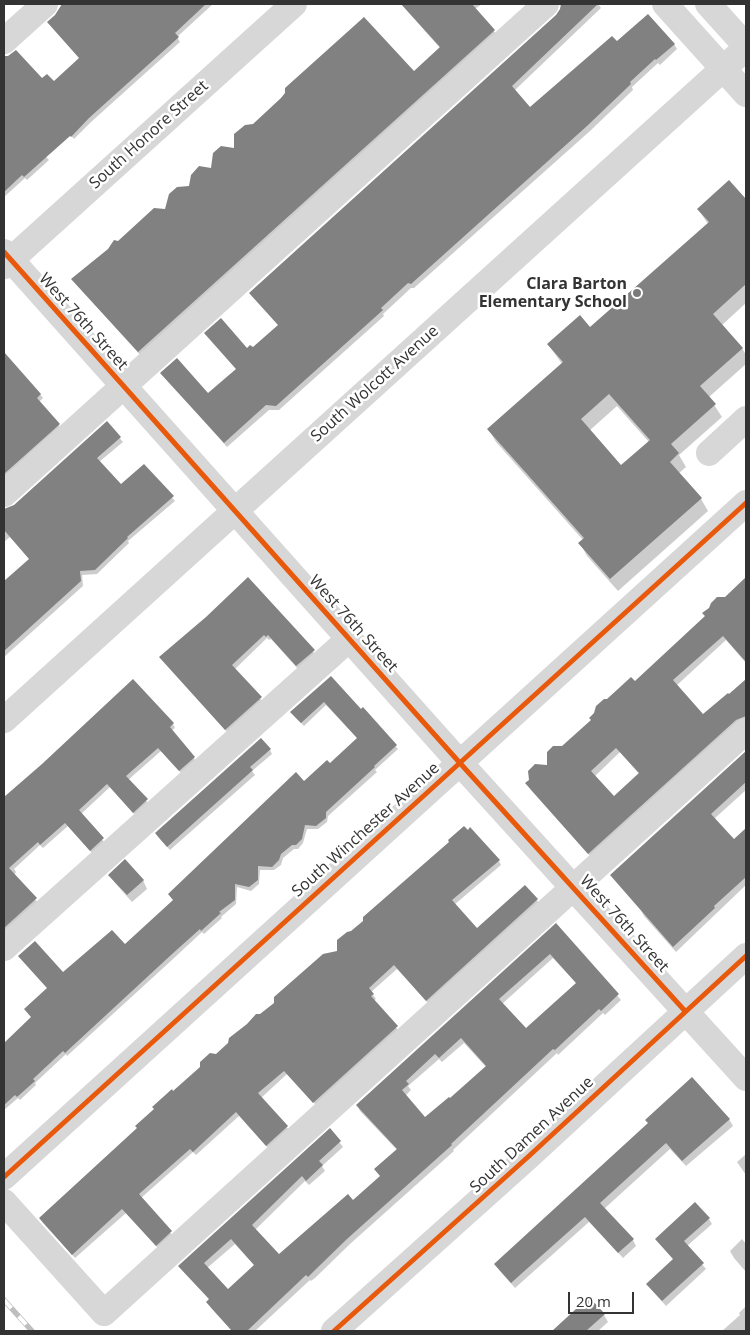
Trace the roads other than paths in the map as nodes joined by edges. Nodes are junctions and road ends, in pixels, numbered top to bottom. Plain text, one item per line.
1 (45, 4) edge
2 (294, 4) edge
3 (546, 4) edge
4 (665, 4) edge
5 (708, 4) edge
6 (4, 41) edge
7 (746, 47) edge
8 (724, 69) junction
9 (746, 94) edge
10 (6, 259) edge
11 (124, 386) junction
12 (746, 419) edge
13 (709, 453) dead end
14 (4, 494) edge
15 (746, 503) edge
16 (235, 511) junction
17 (349, 639) junction
18 (4, 720) edge
19 (746, 731) edge
20 (460, 762) junction
21 (574, 887) junction
22 (4, 948) edge
23 (746, 956) edge
24 (686, 1011) junction
25 (746, 1078) edge
26 (4, 1177) edge
27 (4, 1202) edge
28 (334, 1331) edge

1 - 6 street
2 - 10 street, South Honore Street
3 - 11 street
4 - 8 street
5 - 7 street
7 - 8 street, South Wolcott Avenue
8 - 9 street
8 - 16 street, South Wolcott Avenue
10 - 11 street, West 76th Street
11 - 14 street
11 - 16 street, West 76th Street
12 - 13 street
15 - 20 street, South Winchester Avenue
16 - 17 street, West 76th Street
16 - 18 street, South Wolcott Avenue
17 - 20 street, West 76th Street
17 - 22 street
19 - 21 street
20 - 21 street, West 76th Street
20 - 26 street, South Winchester Avenue
21 - 24 street, West 76th Street
21 - 27 street
23 - 24 street, South Damen Avenue
24 - 25 street, West 76th Street
24 - 28 street, South Damen Avenue

